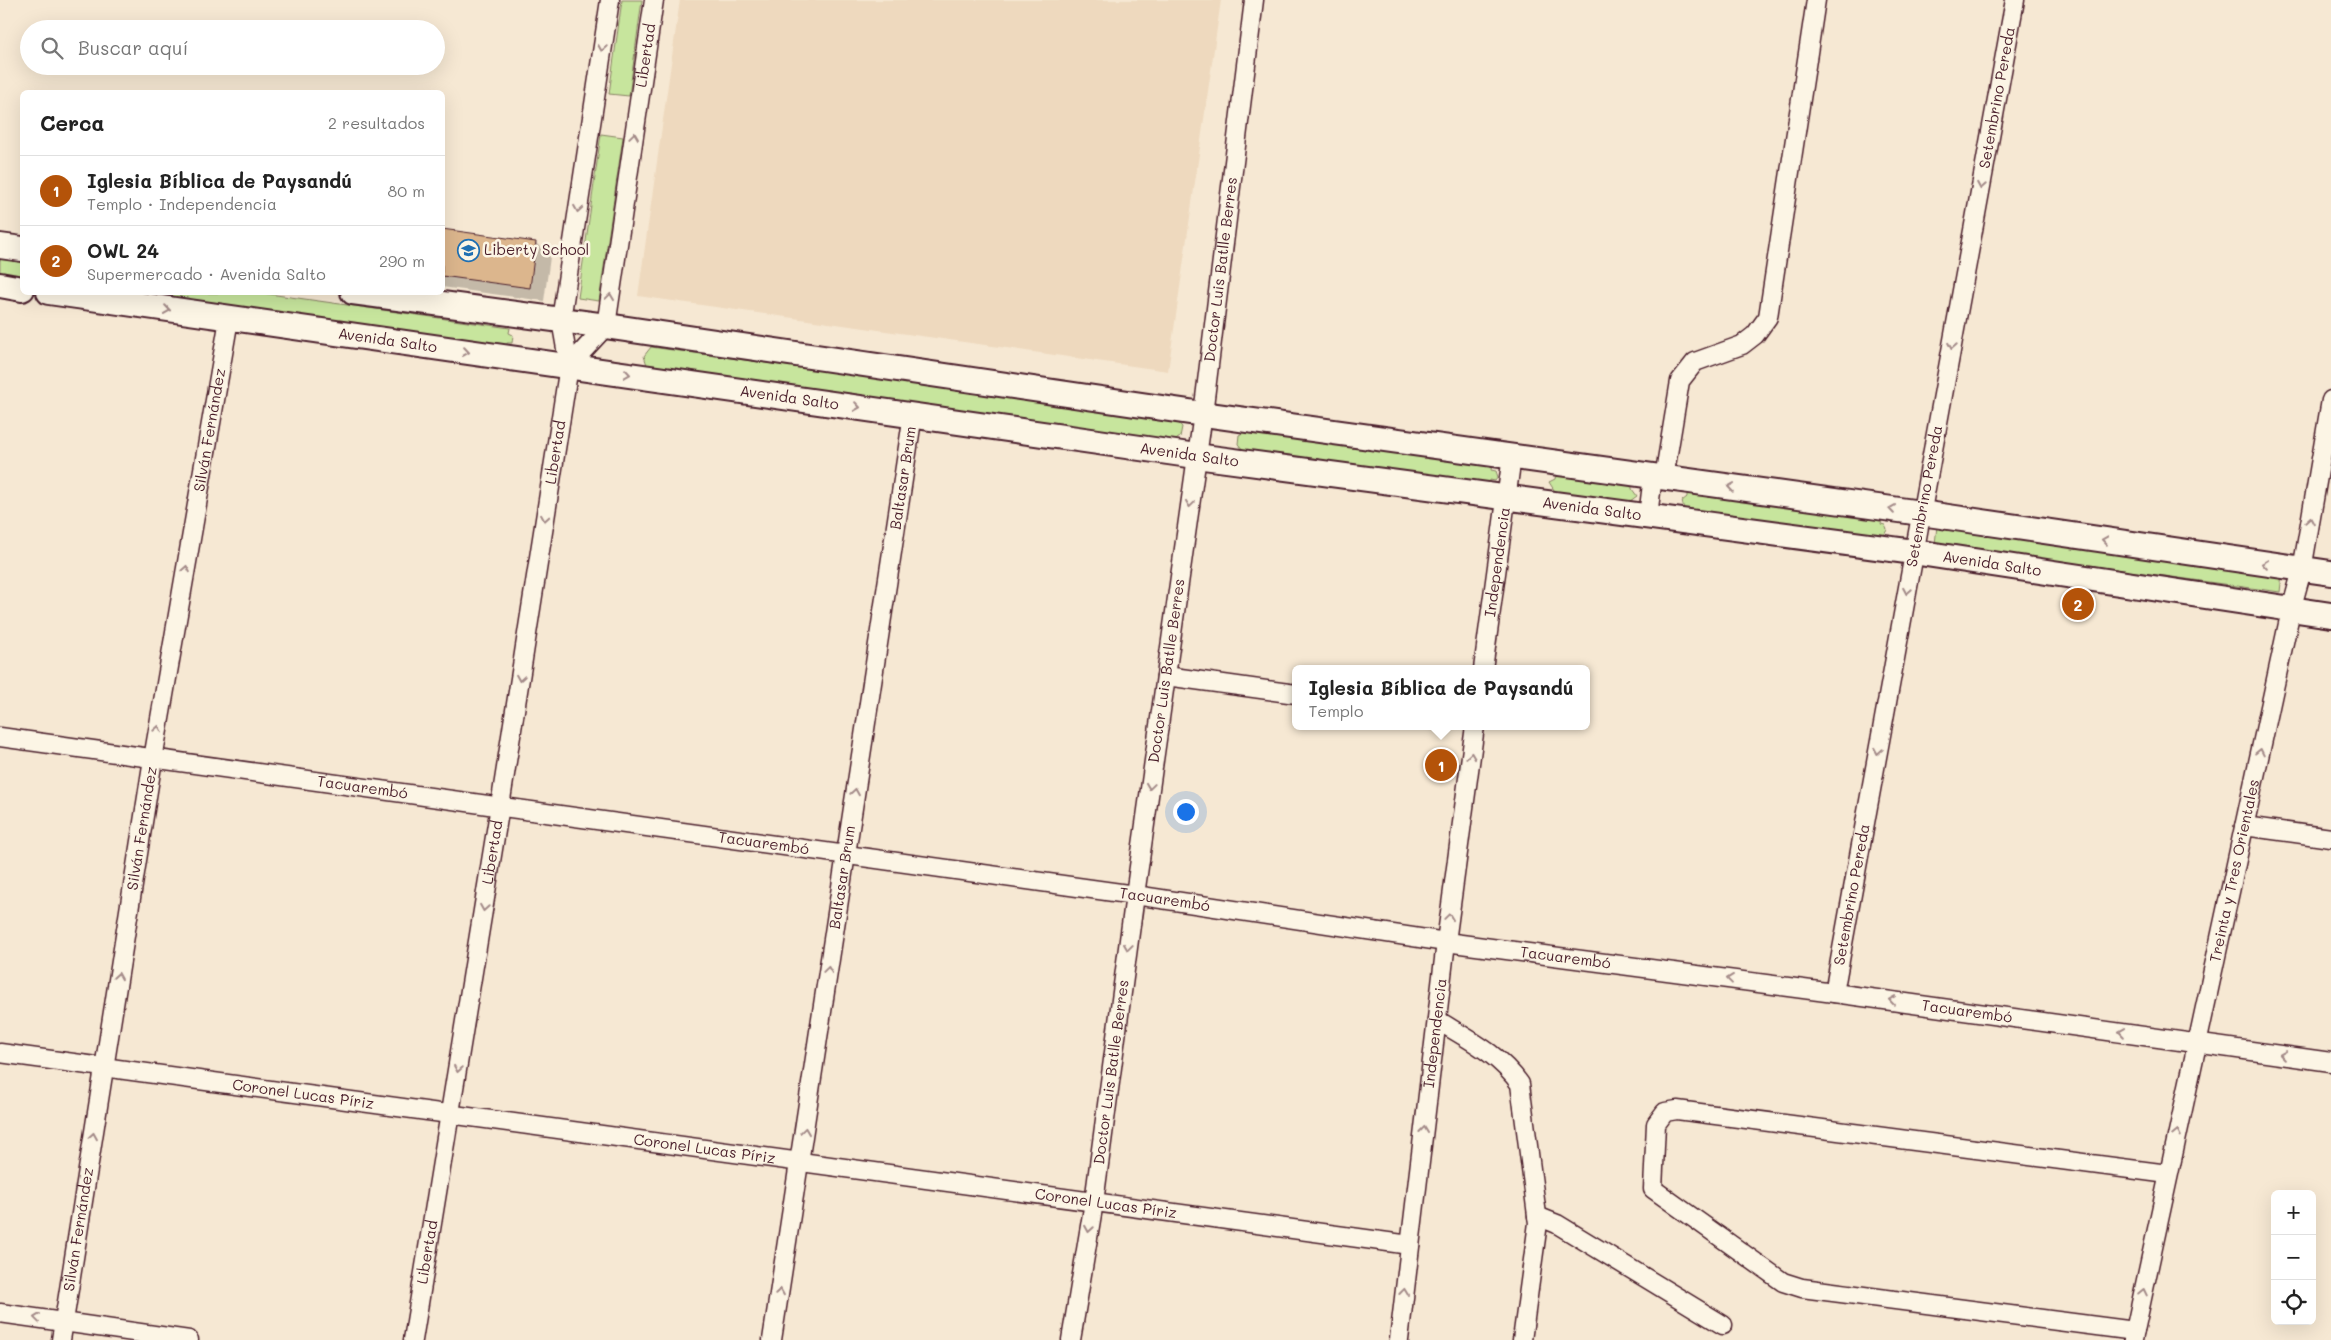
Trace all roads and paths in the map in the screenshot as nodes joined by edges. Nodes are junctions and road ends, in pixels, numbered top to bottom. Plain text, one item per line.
1 (610, 0) edge
2 (654, 0) edge
3 (1254, 0) edge
4 (1816, 0) edge
5 (2014, 0) edge
6 (0, 246) edge
7 (20, 249) edge
8 (0, 285) edge
9 (20, 288) edge
10 (69, 295) edge
11 (375, 295) edge
12 (229, 319) junction
13 (561, 320) junction
14 (606, 326) junction
15 (569, 366) junction
16 (2331, 400) edge
17 (913, 414) junction
18 (1203, 414) junction
19 (1196, 456) junction
20 (1512, 456) junction
21 (1658, 477) junction
22 (1507, 497) junction
23 (1921, 513) junction
24 (1648, 516) junction
25 (1914, 552) junction
26 (2302, 570) junction
27 (2331, 573) edge
28 (2291, 610) junction
29 (2331, 615) edge
30 (1484, 665) edge
31 (1166, 676) junction
32 (1292, 693) edge
33 (1474, 730) edge
34 (0, 737) edge
35 (153, 759) junction
36 (500, 806) junction
37 (2244, 826) junction
38 (2331, 838) edge
39 (845, 854) junction
40 (1135, 895) junction
41 (1446, 942) junction
42 (1834, 992) junction
43 (1437, 1020) junction
44 (2196, 1042) junction
45 (0, 1053) edge
46 (2331, 1062) edge
47 (104, 1069) junction
48 (451, 1116) junction
49 (800, 1163) junction
50 (2168, 1174) junction
51 (1094, 1202) junction
52 (1538, 1216) junction
53 (1410, 1245) junction
54 (0, 1313) edge
55 (64, 1322) junction
56 (1723, 1325) dead end
57 (2134, 1335) edge
58 (61, 1340) edge
59 (189, 1340) edge
60 (413, 1340) edge
61 (772, 1340) edge
62 (1071, 1340) edge
63 (1398, 1340) edge
64 (1522, 1340) edge

1 -> 13 street, Libertad
14 -> 2 street, Libertad
3 - 18 street, Doctor Luis Batlle Berres
4 - 21 street
5 -> 23 street, Setembrino Pereda
6 - 7 street
8 - 9 street
10 -> 12 street, Avenida Salto
11 - 13 street
12 -> 15 street, Avenida Salto
35 -> 12 street, Silván Fernández
13 - 14 street
13 - 15 street, Libertad
14 - 15 street
14 - 18 street
15 -> 17 street, Avenida Salto
15 -> 36 street, Libertad
26 -> 16 street, Treinta y Tres Orientales
17 - 19 street, Avenida Salto
39 -> 17 street, Baltasar Brum
18 - 19 street, Doctor Luis Batlle Berres
18 - 20 street
19 - 22 street, Avenida Salto
19 -> 31 street, Doctor Luis Batlle Berres
20 - 21 street
20 - 22 street, Independencia
23 -> 21 street
21 - 24 street
22 - 24 street, Avenida Salto
22 - 30 street, Independencia
23 - 25 street, Setembrino Pereda
26 -> 23 street
24 - 25 street, Avenida Salto
25 - 28 street, Avenida Salto
25 -> 42 street, Setembrino Pereda
26 - 27 street
26 - 28 street, Treinta y Tres Orientales
28 - 29 street, Avenida Salto
37 -> 28 street, Treinta y Tres Orientales
31 - 32 street
31 -> 40 street, Doctor Luis Batlle Berres
41 -> 33 street, Independencia
34 - 35 street, Tacuarembó
35 - 36 street, Tacuarembó
47 -> 35 street, Silván Fernández
36 - 39 street, Tacuarembó
36 -> 48 street, Libertad
37 - 38 street
37 - 44 street, Treinta y Tres Orientales
39 - 40 street, Tacuarembó
49 -> 39 street, Baltasar Brum
40 - 41 street, Tacuarembó
40 -> 51 street, Doctor Luis Batlle Berres
42 -> 41 street, Tacuarembó
41 - 43 street, Independencia
44 -> 42 street, Tacuarembó
43 - 52 street
53 -> 43 street, Independencia
46 -> 44 street, Tacuarembó
50 -> 44 street, Treinta y Tres Orientales
45 - 47 street, Coronel Lucas Píriz
47 - 48 street, Coronel Lucas Píriz
55 -> 47 street, Silván Fernández
48 - 49 street, Coronel Lucas Píriz
48 - 60 street, Libertad
49 - 51 street, Coronel Lucas Píriz
61 -> 49 street, Baltasar Brum
57 -> 50 street, Treinta y Tres Orientales
50 - 57 street
51 - 53 street, Coronel Lucas Píriz
51 -> 62 street, Doctor Luis Batlle Berres
52 - 56 street
52 - 64 street
63 -> 53 street, Independencia
55 -> 54 street
55 - 58 street, Silván Fernández
55 - 59 street

